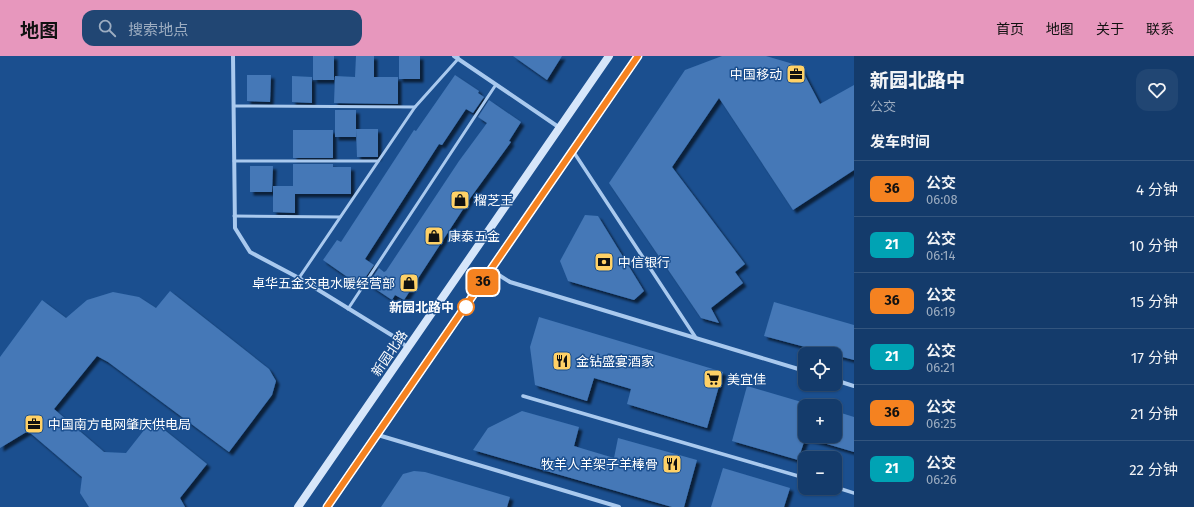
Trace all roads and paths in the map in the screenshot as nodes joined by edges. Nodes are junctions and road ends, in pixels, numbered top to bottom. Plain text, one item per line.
1 (234, 56) edge
2 (454, 56) edge
3 (609, 56) edge
4 (458, 57) edge
5 (636, 57) edge
6 (495, 86) junction
7 (234, 106) junction
8 (415, 107) junction
9 (561, 129) junction
10 (573, 151) junction
11 (234, 161) junction
12 (378, 161) junction
13 (234, 216) junction
14 (340, 217) junction
15 (492, 270) junction
16 (299, 278) junction
17 (348, 309) junction
18 (696, 338) junction
19 (407, 347) junction
20 (798, 369) edge
21 (842, 382) edge
22 (854, 386) edge
23 (522, 396) dead end
24 (378, 435) junction
25 (798, 476) edge
26 (842, 489) edge
27 (854, 492) edge
28 (298, 507) edge
29 (327, 507) edge
30 (619, 507) edge

1 - 7 street
2 - 4 street
3 - 9 main road, 新园北路
4 - 6 street
4 - 8 lane
5 - 10 main road
6 - 9 street
6 - 17 lane
7 - 8 lane
7 - 11 street
8 - 12 lane
9 - 19 main road, 新园北路
10 - 15 main road
10 - 18 street
11 - 12 lane
11 - 13 street
12 - 14 lane
13 - 14 lane
13 - 16 street
14 - 16 lane
15 - 18 street
15 - 24 main road
16 - 17 street
17 - 19 street
18 - 20 street
19 - 28 main road, 新园北路
21 - 22 street
23 - 25 street
24 - 29 main road
24 - 30 street
26 - 27 street

